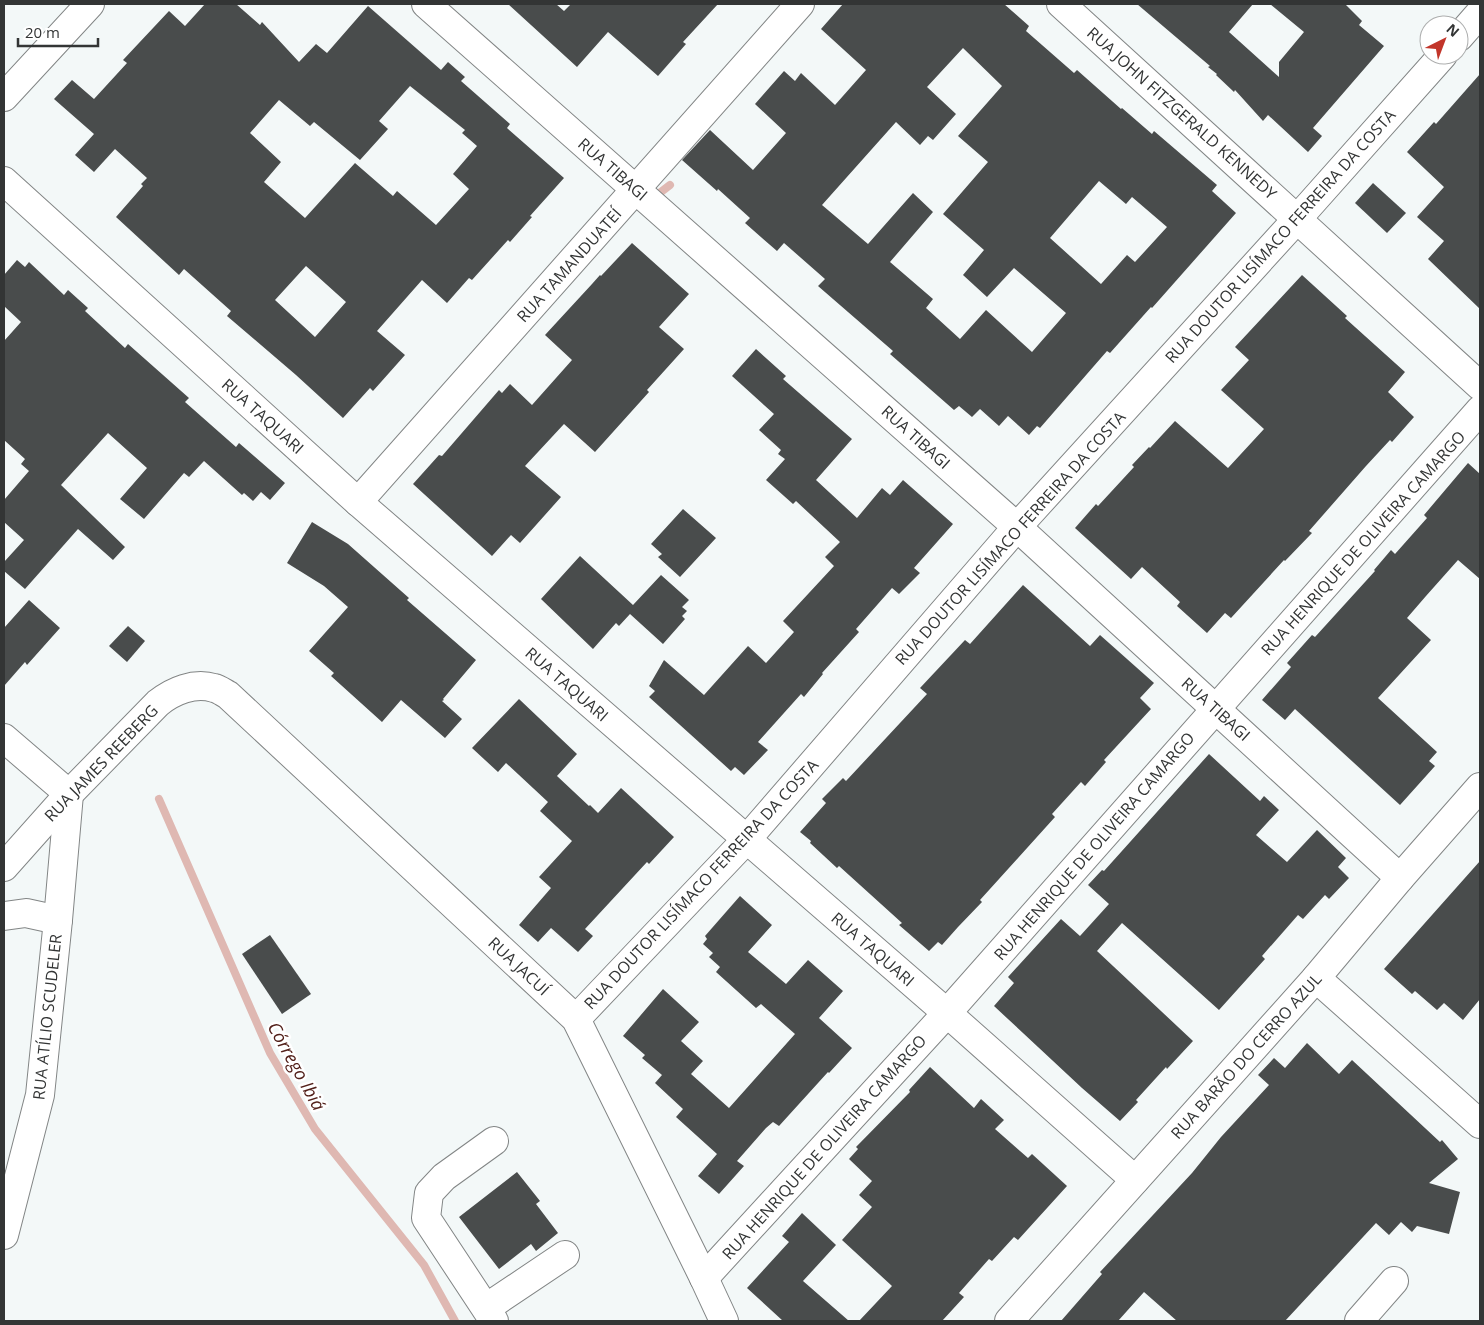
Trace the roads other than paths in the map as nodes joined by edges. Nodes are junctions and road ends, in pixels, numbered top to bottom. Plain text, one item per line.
1 (90, 4) edge
2 (426, 4) edge
3 (800, 4) edge
4 (1061, 4) edge
5 (1480, 13) edge
6 (1469, 26) edge
7 (1434, 65) edge
8 (4, 97) edge
9 (4, 181) edge
10 (636, 189) junction
11 (1298, 218) junction
12 (1480, 386) edge
13 (1480, 410) edge
14 (358, 502) junction
15 (1017, 527) junction
16 (214, 688) joint
17 (1216, 708) junction
18 (4, 738) edge
19 (1480, 787) edge
20 (69, 794) junction
21 (747, 839) junction
22 (4, 868) edge
23 (1400, 878) junction
24 (4, 916) edge
25 (58, 920) junction
26 (1316, 978) junction
27 (947, 1013) junction
28 (576, 1019) junction
29 (1480, 1124) edge
30 (494, 1142) dead end
31 (1135, 1180) junction
32 (4, 1235) edge
33 (565, 1255) dead end
34 (704, 1278) junction
35 (1394, 1281) dead end
36 (490, 1315) edge
37 (724, 1321) edge
38 (1009, 1321) edge
39 (1359, 1321) edge

1 - 8 street
2 - 10 street, RUA TIBAGI
3 - 10 street, RUA TAMANDUATEÍ
4 - 11 street, RUA JOHN FITZGERALD KENNEDY
5 - 6 street
7 - 11 street, RUA DOUTOR LISÍMACO FERREIRA DA COSTA
9 - 14 street, RUA TAQUARI
10 - 14 street, RUA TAMANDUATEÍ
10 - 15 street, RUA TIBAGI
11 - 12 street, RUA JOHN FITZGERALD KENNEDY
11 - 15 street, RUA DOUTOR LISÍMACO FERREIRA DA COSTA
13 - 17 street, RUA HENRIQUE DE OLIVEIRA CAMARGO
14 - 21 street, RUA TAQUARI
15 - 17 street, RUA TIBAGI
15 - 21 street, RUA DOUTOR LISÍMACO FERREIRA DA COSTA
16 - 20 street, RUA JAMES REEBERG
16 - 28 street, RUA JACUÍ
17 - 23 street, RUA TIBAGI
17 - 27 street, RUA HENRIQUE DE OLIVEIRA CAMARGO
18 - 20 street
19 - 23 street, RUA BARÃO DO CERRO AZUL
20 - 22 street, RUA JAMES REEBERG
20 - 25 street, RUA ATÍLIO SCUDELER
21 - 27 street, RUA TAQUARI
21 - 28 street, RUA DOUTOR LISÍMACO FERREIRA DA COSTA
23 - 26 street, RUA BARÃO DO CERRO AZUL
24 - 25 street
25 - 32 street, RUA ATÍLIO SCUDELER
26 - 29 street
26 - 31 street, RUA BARÃO DO CERRO AZUL
27 - 31 street, RUA TAQUARI
27 - 34 street, RUA HENRIQUE DE OLIVEIRA CAMARGO
28 - 34 street, RUA JACUÍ
30 - 36 street
31 - 38 street, RUA BARÃO DO CERRO AZUL
33 - 36 street
34 - 37 street, RUA JACUÍ
35 - 39 street

